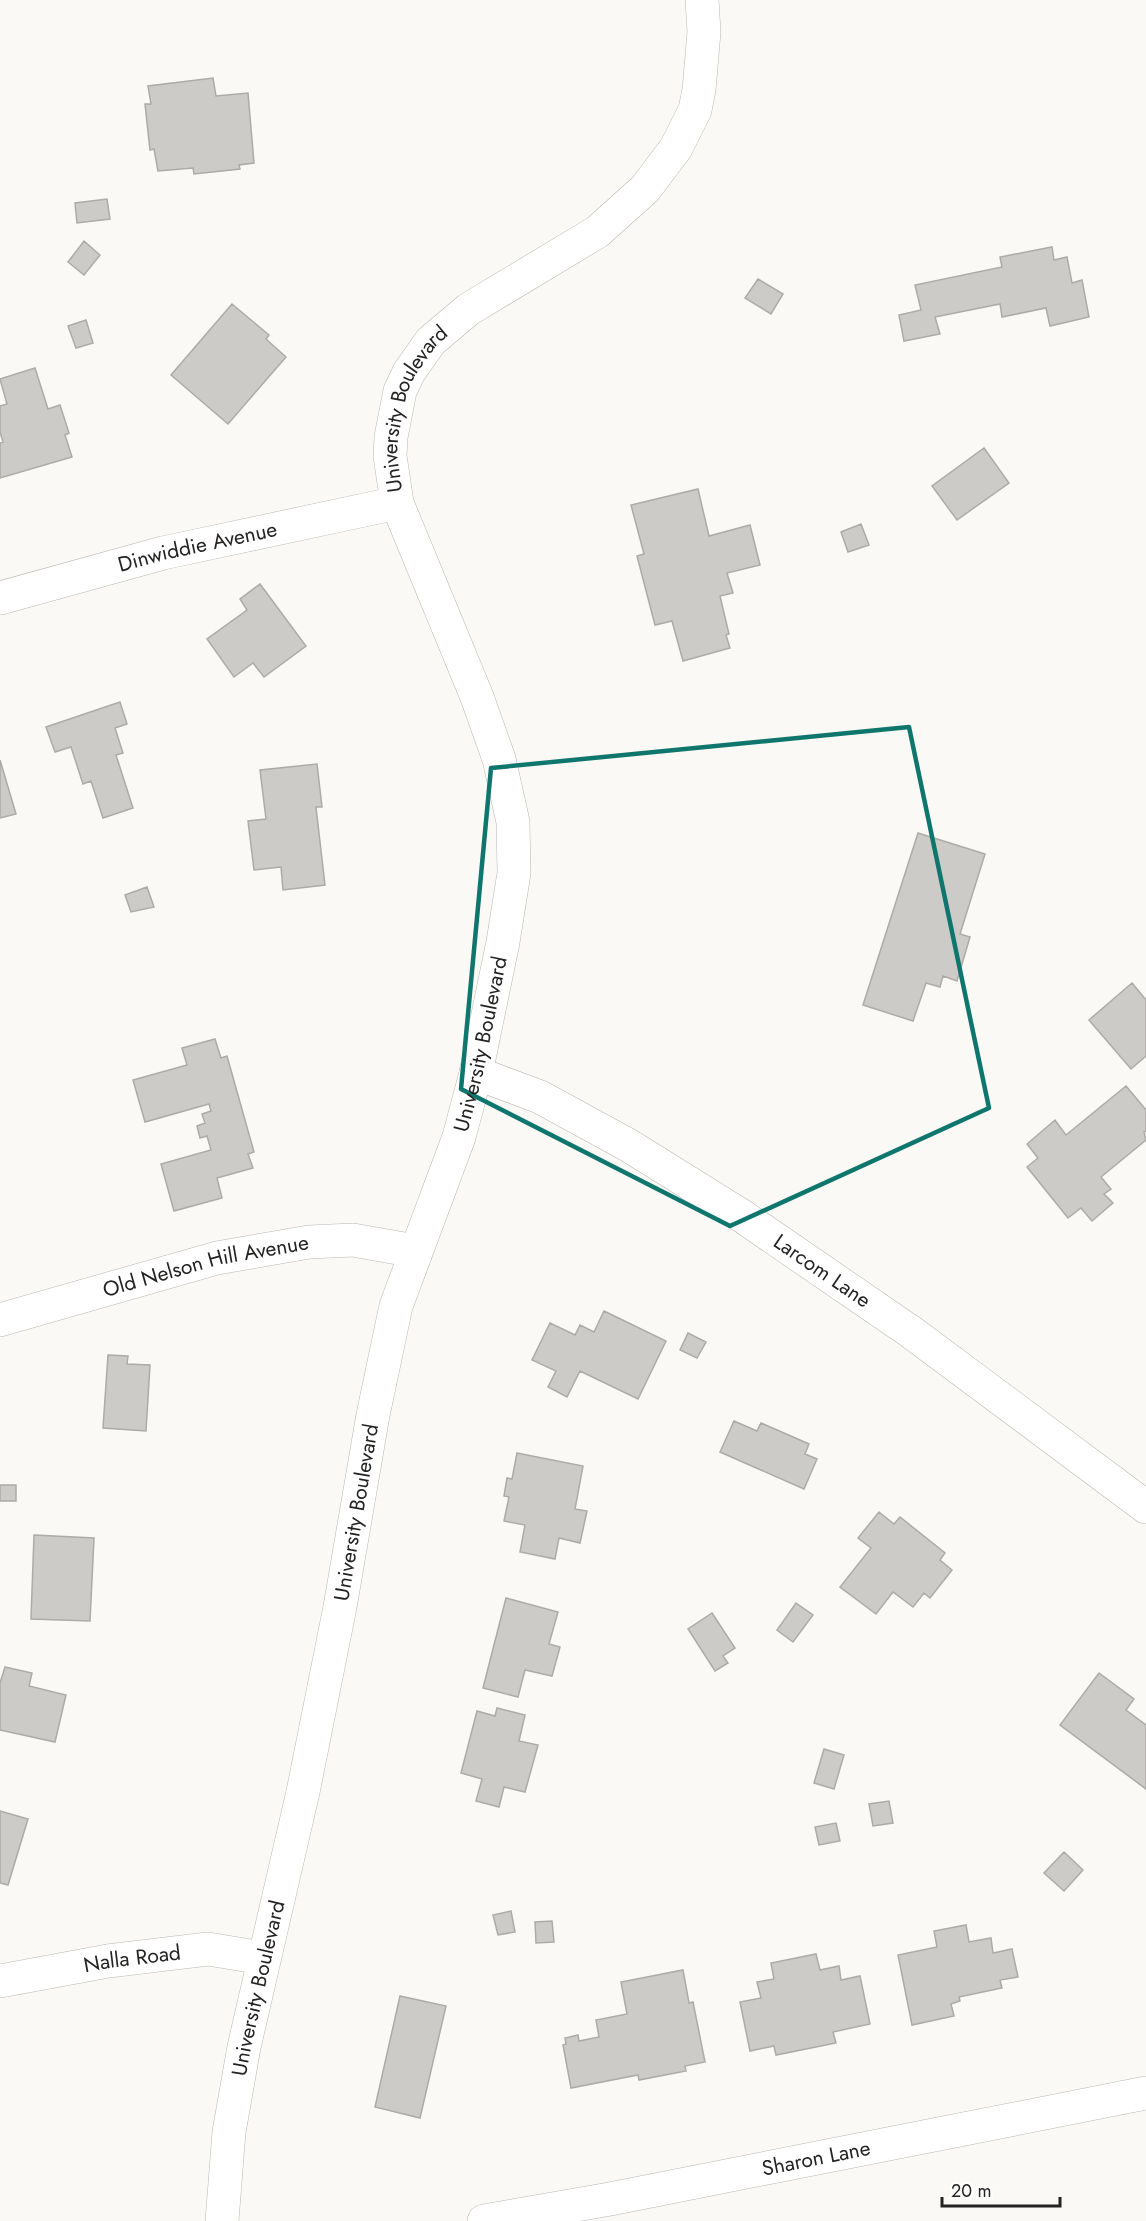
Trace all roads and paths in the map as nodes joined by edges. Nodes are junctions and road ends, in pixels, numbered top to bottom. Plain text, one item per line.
1 (702, 0) edge
2 (397, 503) junction
3 (0, 598) edge
4 (476, 1073) junction
5 (415, 1251) junction
6 (0, 1320) edge
7 (1146, 1508) edge
8 (263, 1958) junction
9 (0, 1981) edge
10 (1146, 2093) edge
11 (222, 2221) edge
12 (484, 2221) edge

1 - 2 street, University Boulevard
2 - 3 street, Dinwiddie Avenue
2 - 4 street, University Boulevard
4 - 5 street, University Boulevard
4 - 7 street, Larcom Lane
5 - 6 street, Old Nelson Hill Avenue
5 - 8 street, University Boulevard
8 - 9 street, Nalla Road
8 - 11 street, University Boulevard
10 - 12 street, Sharon Lane

